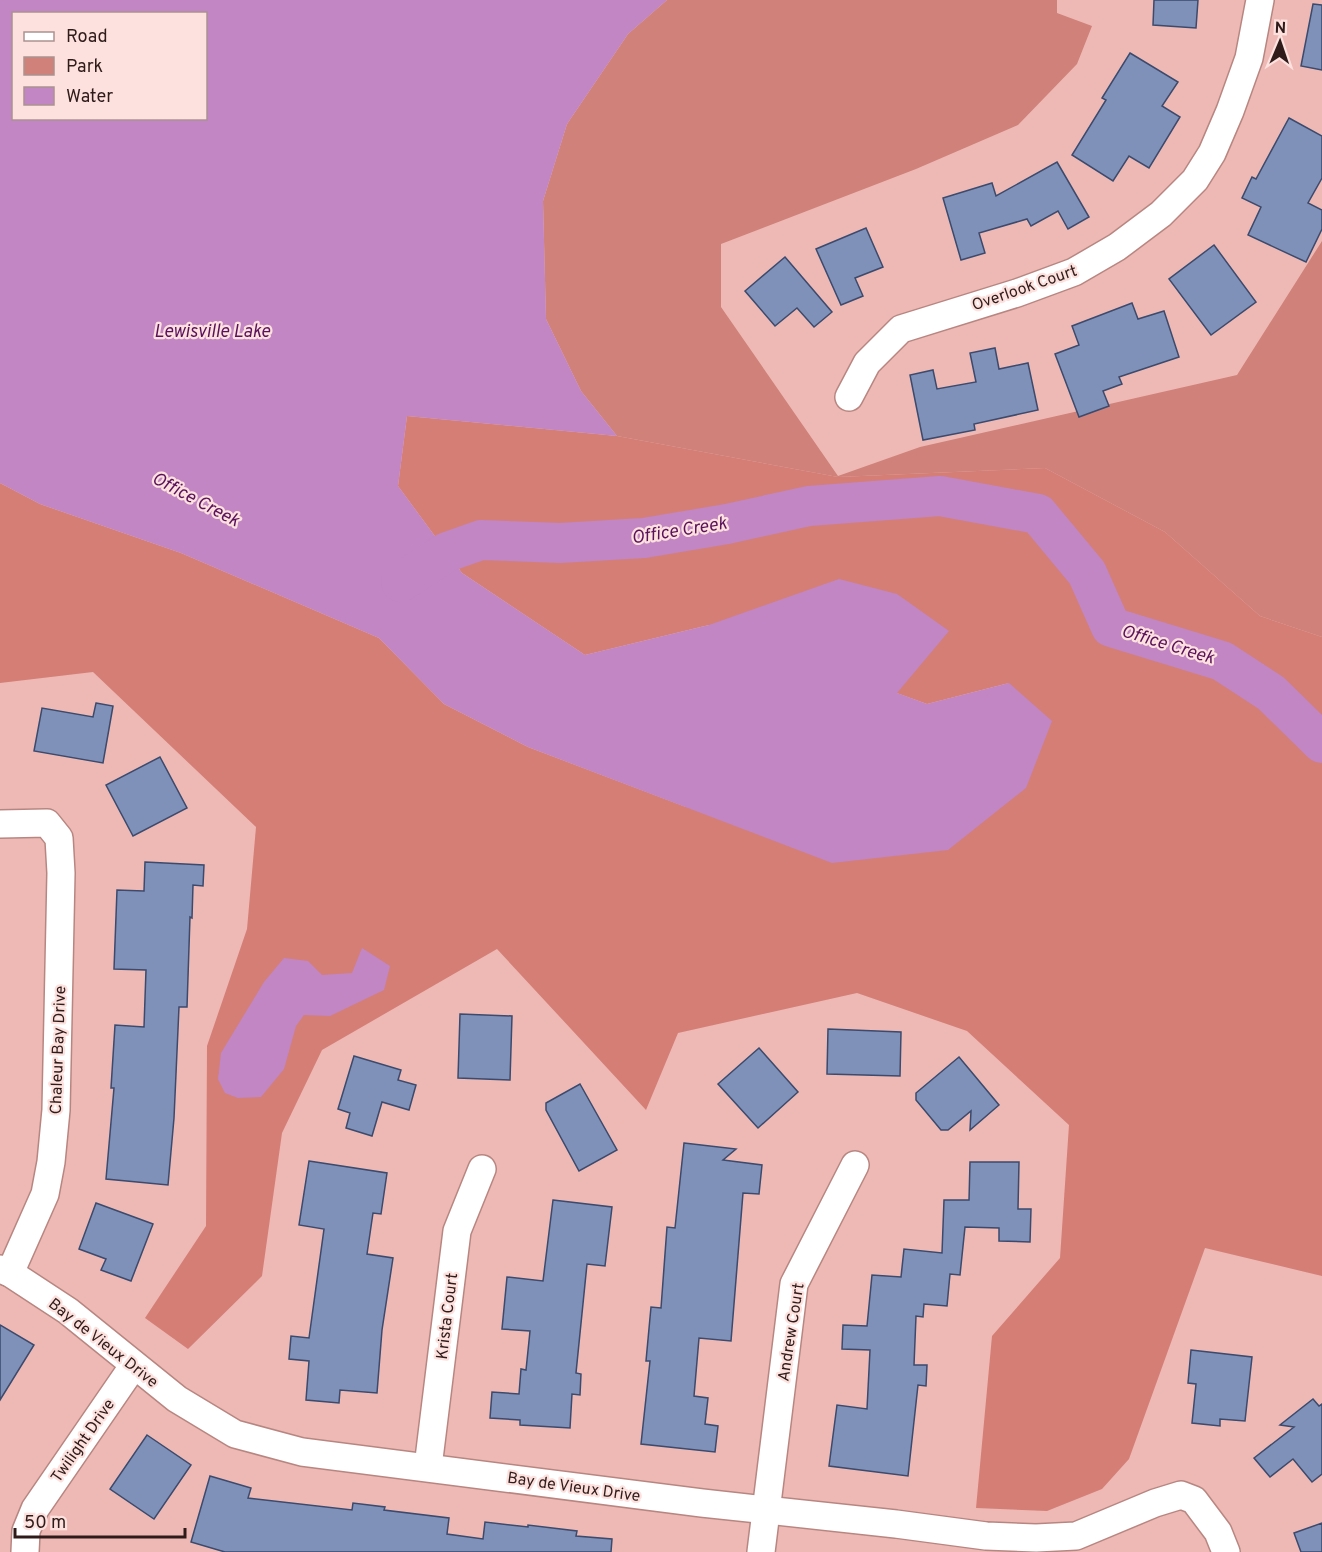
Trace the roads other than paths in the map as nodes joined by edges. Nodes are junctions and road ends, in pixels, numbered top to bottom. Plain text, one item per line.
1 (1260, 0) edge
2 (849, 397) dead end
3 (0, 824) edge
4 (855, 1165) dead end
5 (482, 1168) dead end
6 (5, 1271) edge
7 (134, 1365) junction
8 (428, 1467) junction
9 (766, 1511) junction
10 (25, 1552) edge
11 (761, 1552) edge
12 (1226, 1552) edge

1 - 2 street, Overlook Court
3 - 6 street, Chaleur Bay Drive
4 - 9 street, Andrew Court
5 - 8 street, Krista Court
6 - 7 street, Bay de Vieux Drive
7 - 8 street, Bay de Vieux Drive
7 - 10 street, Twilight Drive
8 - 9 street, Bay de Vieux Drive
9 - 11 street, Andrew Court
9 - 12 street, Bay de Vieux Drive

